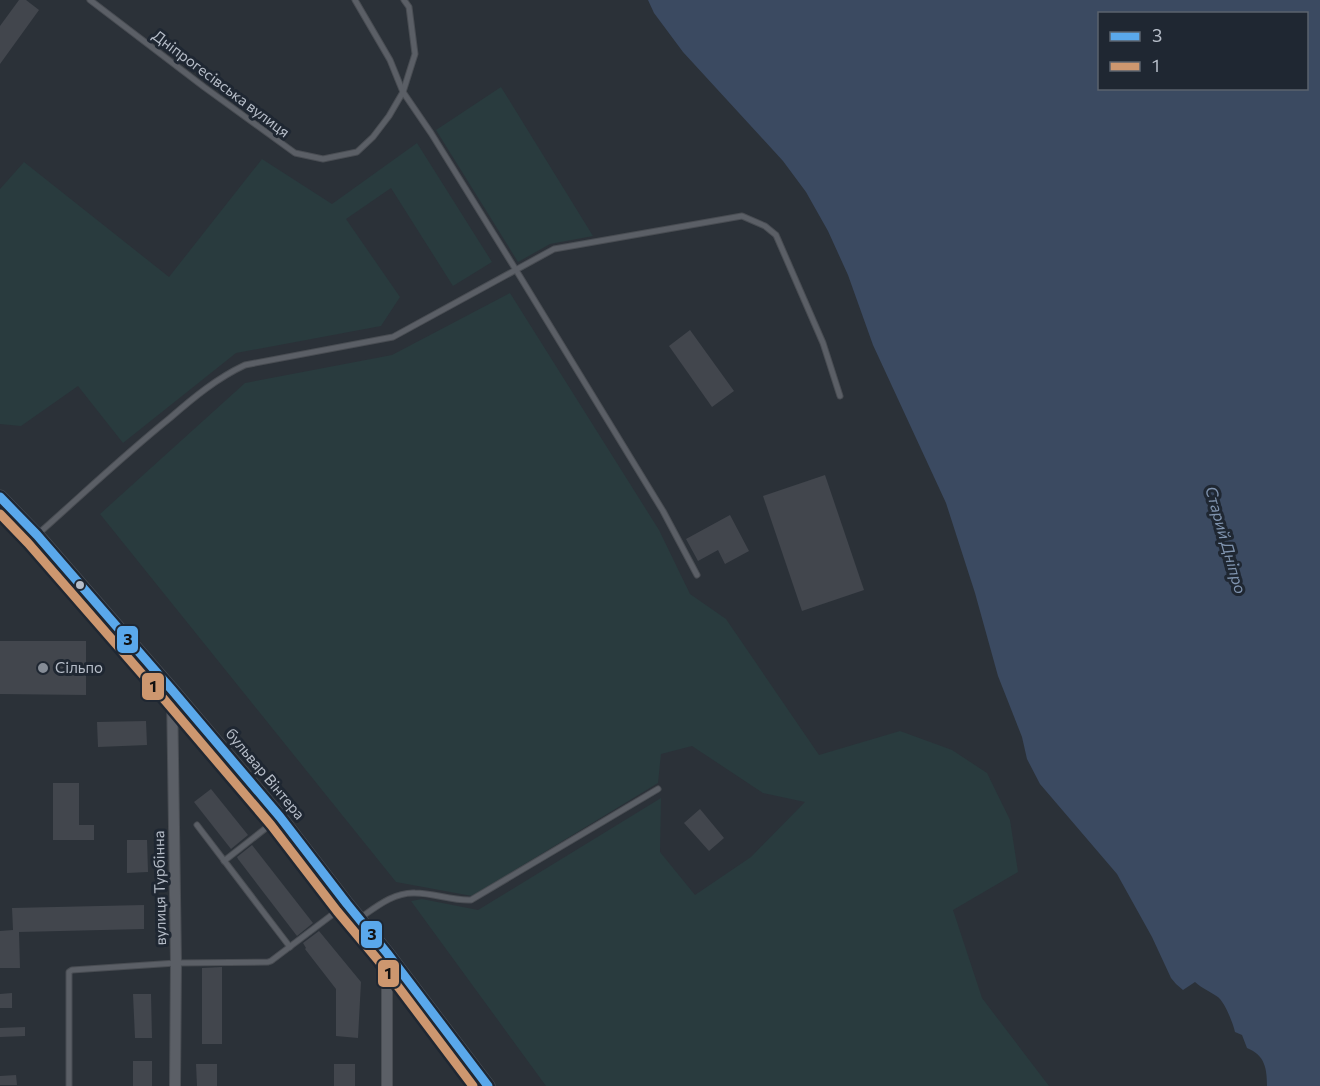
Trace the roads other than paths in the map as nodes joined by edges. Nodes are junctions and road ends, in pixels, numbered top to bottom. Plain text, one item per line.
1 (90, 0) edge
2 (355, 0) edge
3 (404, 0) edge
4 (403, 92) junction
5 (516, 270) junction
6 (840, 396) dead end
7 (0, 497) edge
8 (37, 536) junction
9 (697, 574) dead end
10 (172, 690) junction
11 (658, 789) dead end
12 (280, 817) junction
13 (197, 825) dead end
14 (224, 861) junction
15 (347, 903) junction
16 (359, 919) junction
17 (290, 947) junction
18 (387, 953) junction
19 (176, 963) junction
20 (69, 1086) edge
21 (175, 1086) edge
22 (387, 1086) edge
23 (488, 1086) edge

1 - 4 lane, Дніпрогесівська вулиця
2 - 4 lane
3 - 4 lane, Дніпрогесівська вулиця
4 - 5 lane
5 - 6 lane
5 - 8 lane
5 - 9 lane
7 - 8 street, бульвар Вінтера
8 - 10 street, бульвар Вінтера
10 - 12 street, бульвар Вінтера
10 - 19 street, вулиця Турбінна
11 - 16 lane
12 - 14 lane
12 - 15 street, бульвар Вінтера
13 - 14 lane
14 - 17 lane
15 - 16 street, бульвар Вінтера
15 - 17 lane
16 - 18 street, бульвар Вінтера
17 - 19 lane
18 - 22 street
18 - 23 street, бульвар Вінтера
19 - 20 lane
19 - 21 street, вулиця Турбінна

